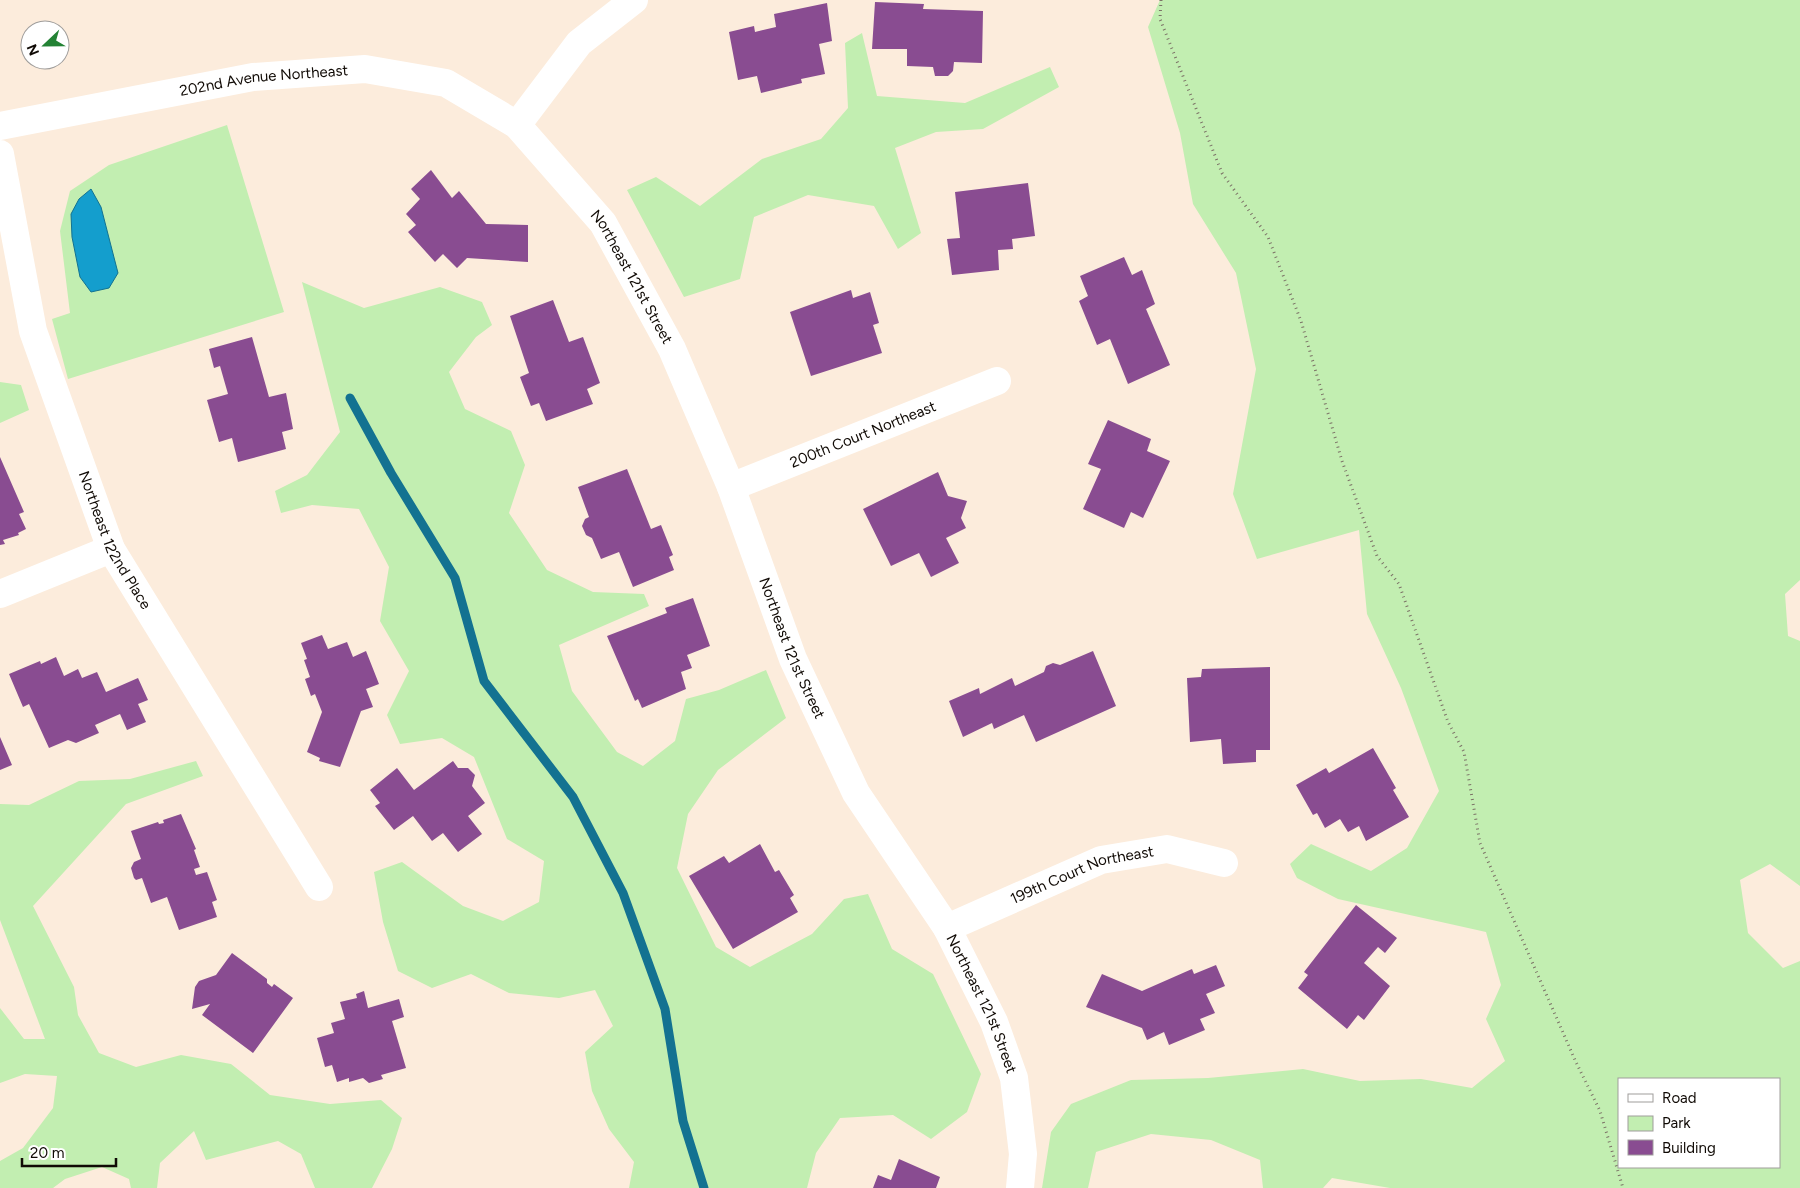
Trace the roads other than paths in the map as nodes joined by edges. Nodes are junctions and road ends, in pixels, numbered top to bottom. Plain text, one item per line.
1 (634, 0) edge
2 (517, 125) junction
3 (0, 126) edge
4 (0, 154) edge
5 (997, 381) dead end
6 (731, 487) junction
7 (111, 549) junction
8 (0, 594) edge
9 (1224, 863) dead end
10 (319, 887) dead end
11 (947, 928) junction
12 (1020, 1188) edge

1 - 2 street
2 - 3 street, 202nd Avenue Northeast
2 - 6 street, Northeast 121st Street
4 - 7 street, Northeast 122nd Place
5 - 6 street, 200th Court Northeast
6 - 11 street, Northeast 121st Street
7 - 8 street
7 - 10 street, Northeast 122nd Place
9 - 11 street, 199th Court Northeast
11 - 12 street, Northeast 121st Street

